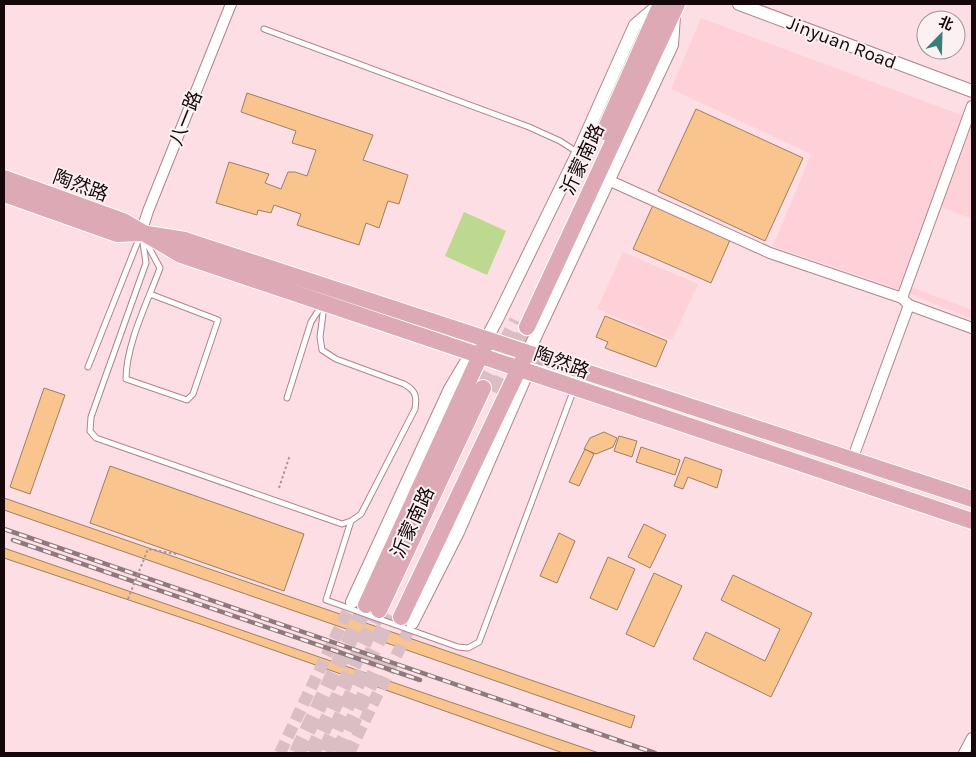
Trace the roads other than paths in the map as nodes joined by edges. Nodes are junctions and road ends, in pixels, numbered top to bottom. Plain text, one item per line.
1 (231, 4) edge
2 (739, 4) edge
3 (668, 5) edge
4 (264, 28) dead end
5 (972, 91) edge
6 (972, 106) edge
7 (578, 153) junction
8 (4, 178) edge
9 (608, 180) junction
10 (4, 194) edge
11 (141, 233) junction
12 (150, 294) junction
13 (905, 302) junction
14 (324, 303) junction
15 (522, 324) tunnel mouth
16 (972, 328) edge
17 (487, 338) junction
18 (528, 352) junction
19 (477, 354) junction
20 (88, 367) dead end
21 (523, 369) junction
22 (574, 388) junction
23 (489, 390) tunnel mouth
24 (287, 398) dead end
25 (852, 460) junction
26 (972, 499) edge
27 (351, 521) junction
28 (972, 522) edge
29 (383, 612) junction
30 (972, 738) edge
31 (964, 753) edge

1 - 11 street, 八一路
2 - 5 street, Jinyuan Road
3 - 7 street
3 - 9 street
3 - 15 main road, 沂蒙南路
4 - 7 lane
6 - 13 street
7 - 17 street
8 - 11 main road, 陶然路
9 - 13 street
9 - 18 street
10 - 11 main road, 陶然路
11 - 12 lane
11 - 14 main road, 陶然路
11 - 17 main road, 陶然路
11 - 20 lane
11 - 27 lane
12 - 12 lane
13 - 16 street
13 - 25 street
14 - 19 main road, 陶然路
14 - 24 lane
14 - 27 lane
17 - 18 main road, 陶然路
17 - 19 main road
18 - 21 main road
18 - 25 main road, 陶然路
19 - 21 main road, 陶然路
19 - 29 main road
21 - 22 main road, 陶然路
21 - 29 main road
22 - 27 lane
22 - 28 main road, 陶然路
23 - 29 main road, 沂蒙南路
25 - 26 main road, 陶然路
30 - 31 street

